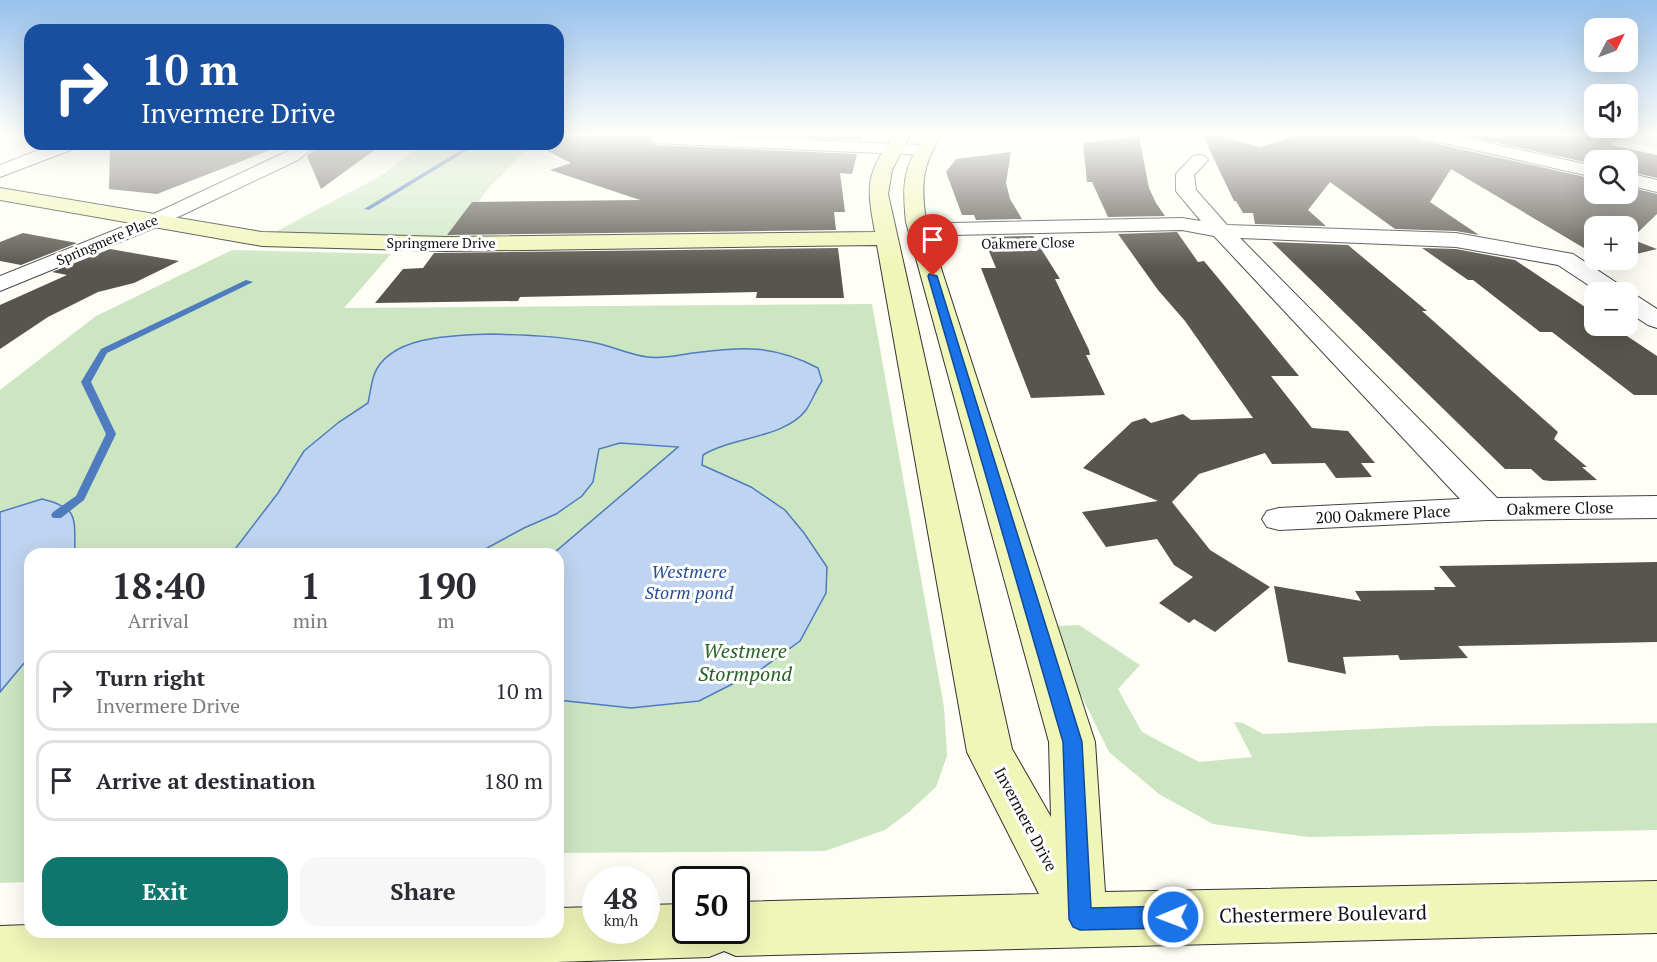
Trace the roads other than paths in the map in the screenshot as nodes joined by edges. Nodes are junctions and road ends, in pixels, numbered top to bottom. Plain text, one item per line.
1 (243, 179) edge
2 (880, 179) edge
3 (915, 179) edge
4 (1185, 179) edge
5 (1638, 181) edge
6 (1657, 186) edge
7 (0, 194) edge
8 (152, 222) junction
9 (1221, 231) junction
10 (904, 238) junction
11 (1599, 282) edge
12 (0, 284) edge
13 (1638, 308) edge
14 (1657, 320) edge
15 (1657, 507) edge
16 (1488, 509) junction
17 (1279, 519) dead end
18 (1657, 907) edge
19 (1080, 919) junction
20 (750, 929) edge
21 (672, 931) edge
22 (564, 935) edge
23 (462, 938) edge
24 (0, 953) edge

1 - 8 street, Springmere Place
2 - 10 street, Invermere Drive
3 - 10 street, Invermere Drive
4 - 9 street
5 - 6 street
7 - 8 street, Springmere Drive
8 - 10 street, Springmere Drive
8 - 12 street, Springmere Place
9 - 10 street, Oakmere Close
9 - 11 street, Oakmere Close
9 - 16 street, Oakmere Close
10 - 19 street, Invermere Drive
10 - 19 street, Invermere Drive
13 - 14 street
15 - 16 street, Oakmere Close
16 - 17 street, 200 Oakmere Place
18 - 19 street, Chestermere Boulevard
19 - 20 street, Chestermere Boulevard
21 - 22 street
23 - 24 street

